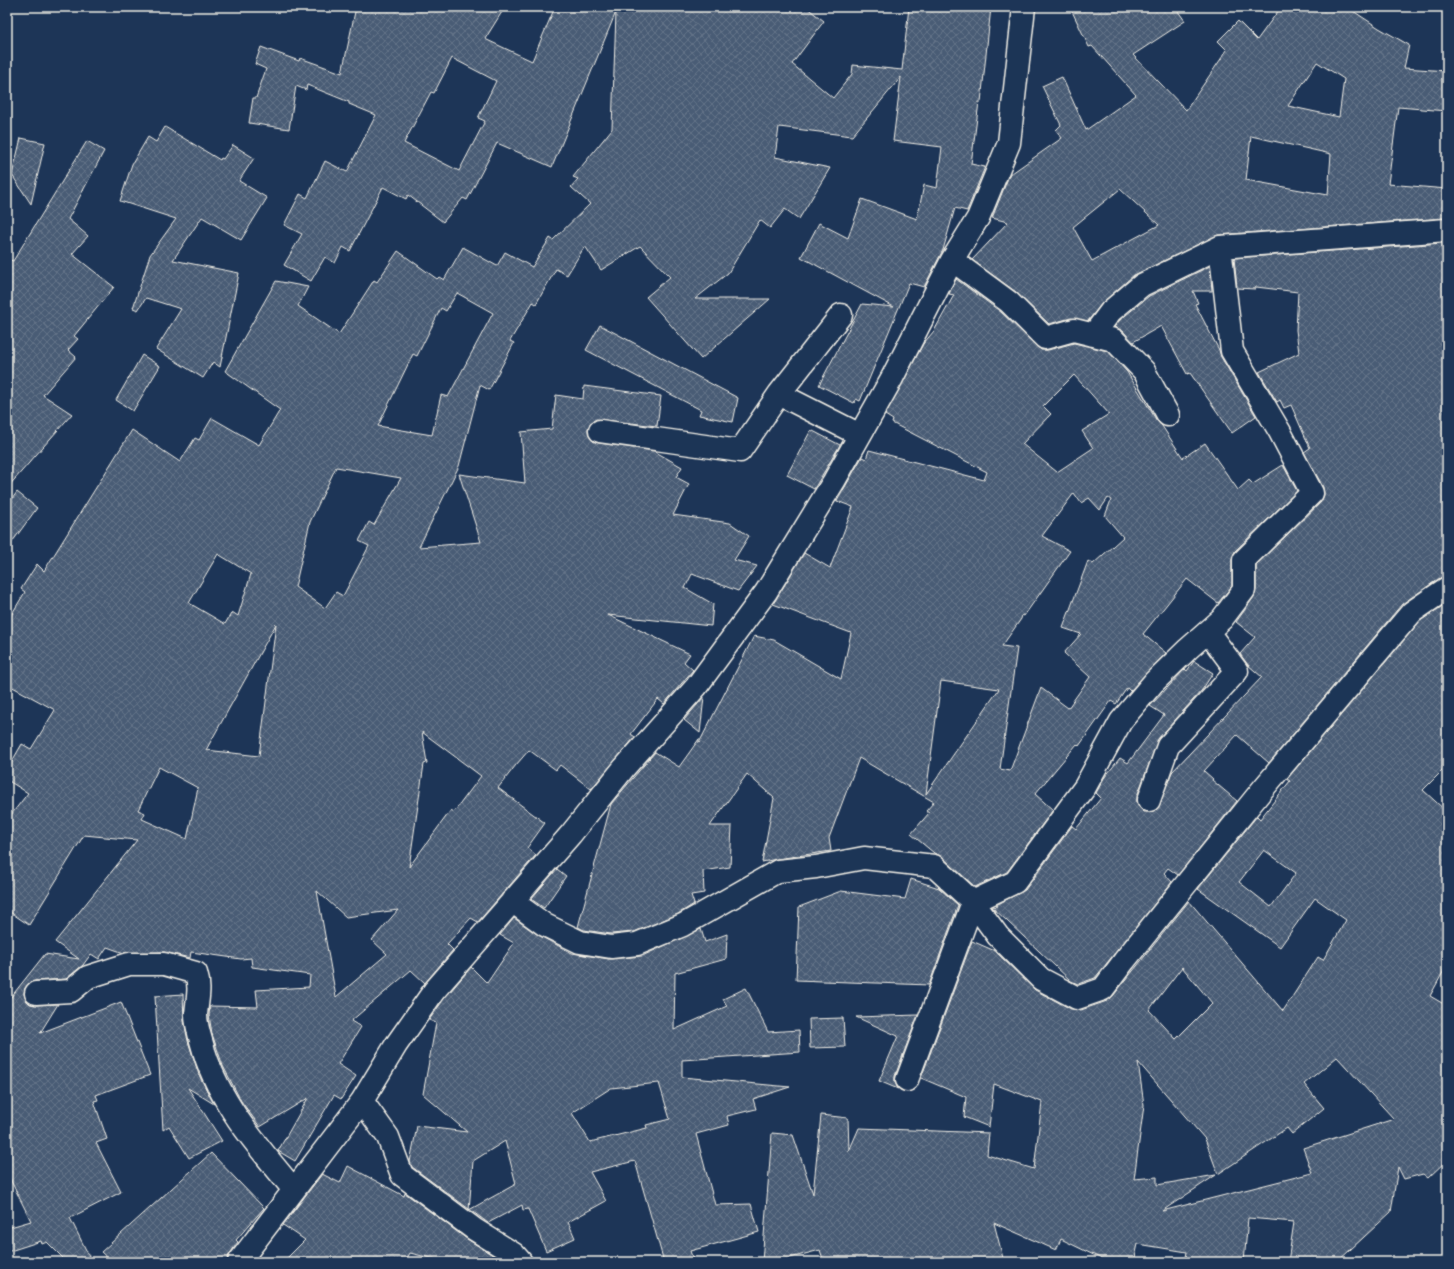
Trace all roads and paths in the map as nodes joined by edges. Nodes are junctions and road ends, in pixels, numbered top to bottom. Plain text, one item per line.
1 (1024, 7) edge
2 (1447, 230) edge
3 (1220, 247) junction
4 (952, 260) junction
5 (841, 315) dead end
6 (1093, 335) junction
7 (779, 394) junction
8 (1168, 415) dead end
9 (600, 431) dead end
10 (860, 434) junction
11 (1447, 588) edge
12 (1208, 632) junction
13 (1149, 800) dead end
14 (512, 901) junction
15 (973, 902) junction
16 (36, 993) dead end
17 (907, 1080) dead end
18 (362, 1101) junction
19 (294, 1190) junction
20 (239, 1262) edge
21 (521, 1262) edge

1 - 4 street
2 - 3 street
3 - 6 street
3 - 12 street
4 - 6 street
4 - 10 street
5 - 7 street
6 - 8 street
7 - 9 street
7 - 10 street
10 - 14 street
11 - 15 street
12 - 13 street
12 - 15 street
14 - 15 street
14 - 18 street
15 - 17 street
16 - 19 street
18 - 19 street
18 - 21 street
19 - 20 street

